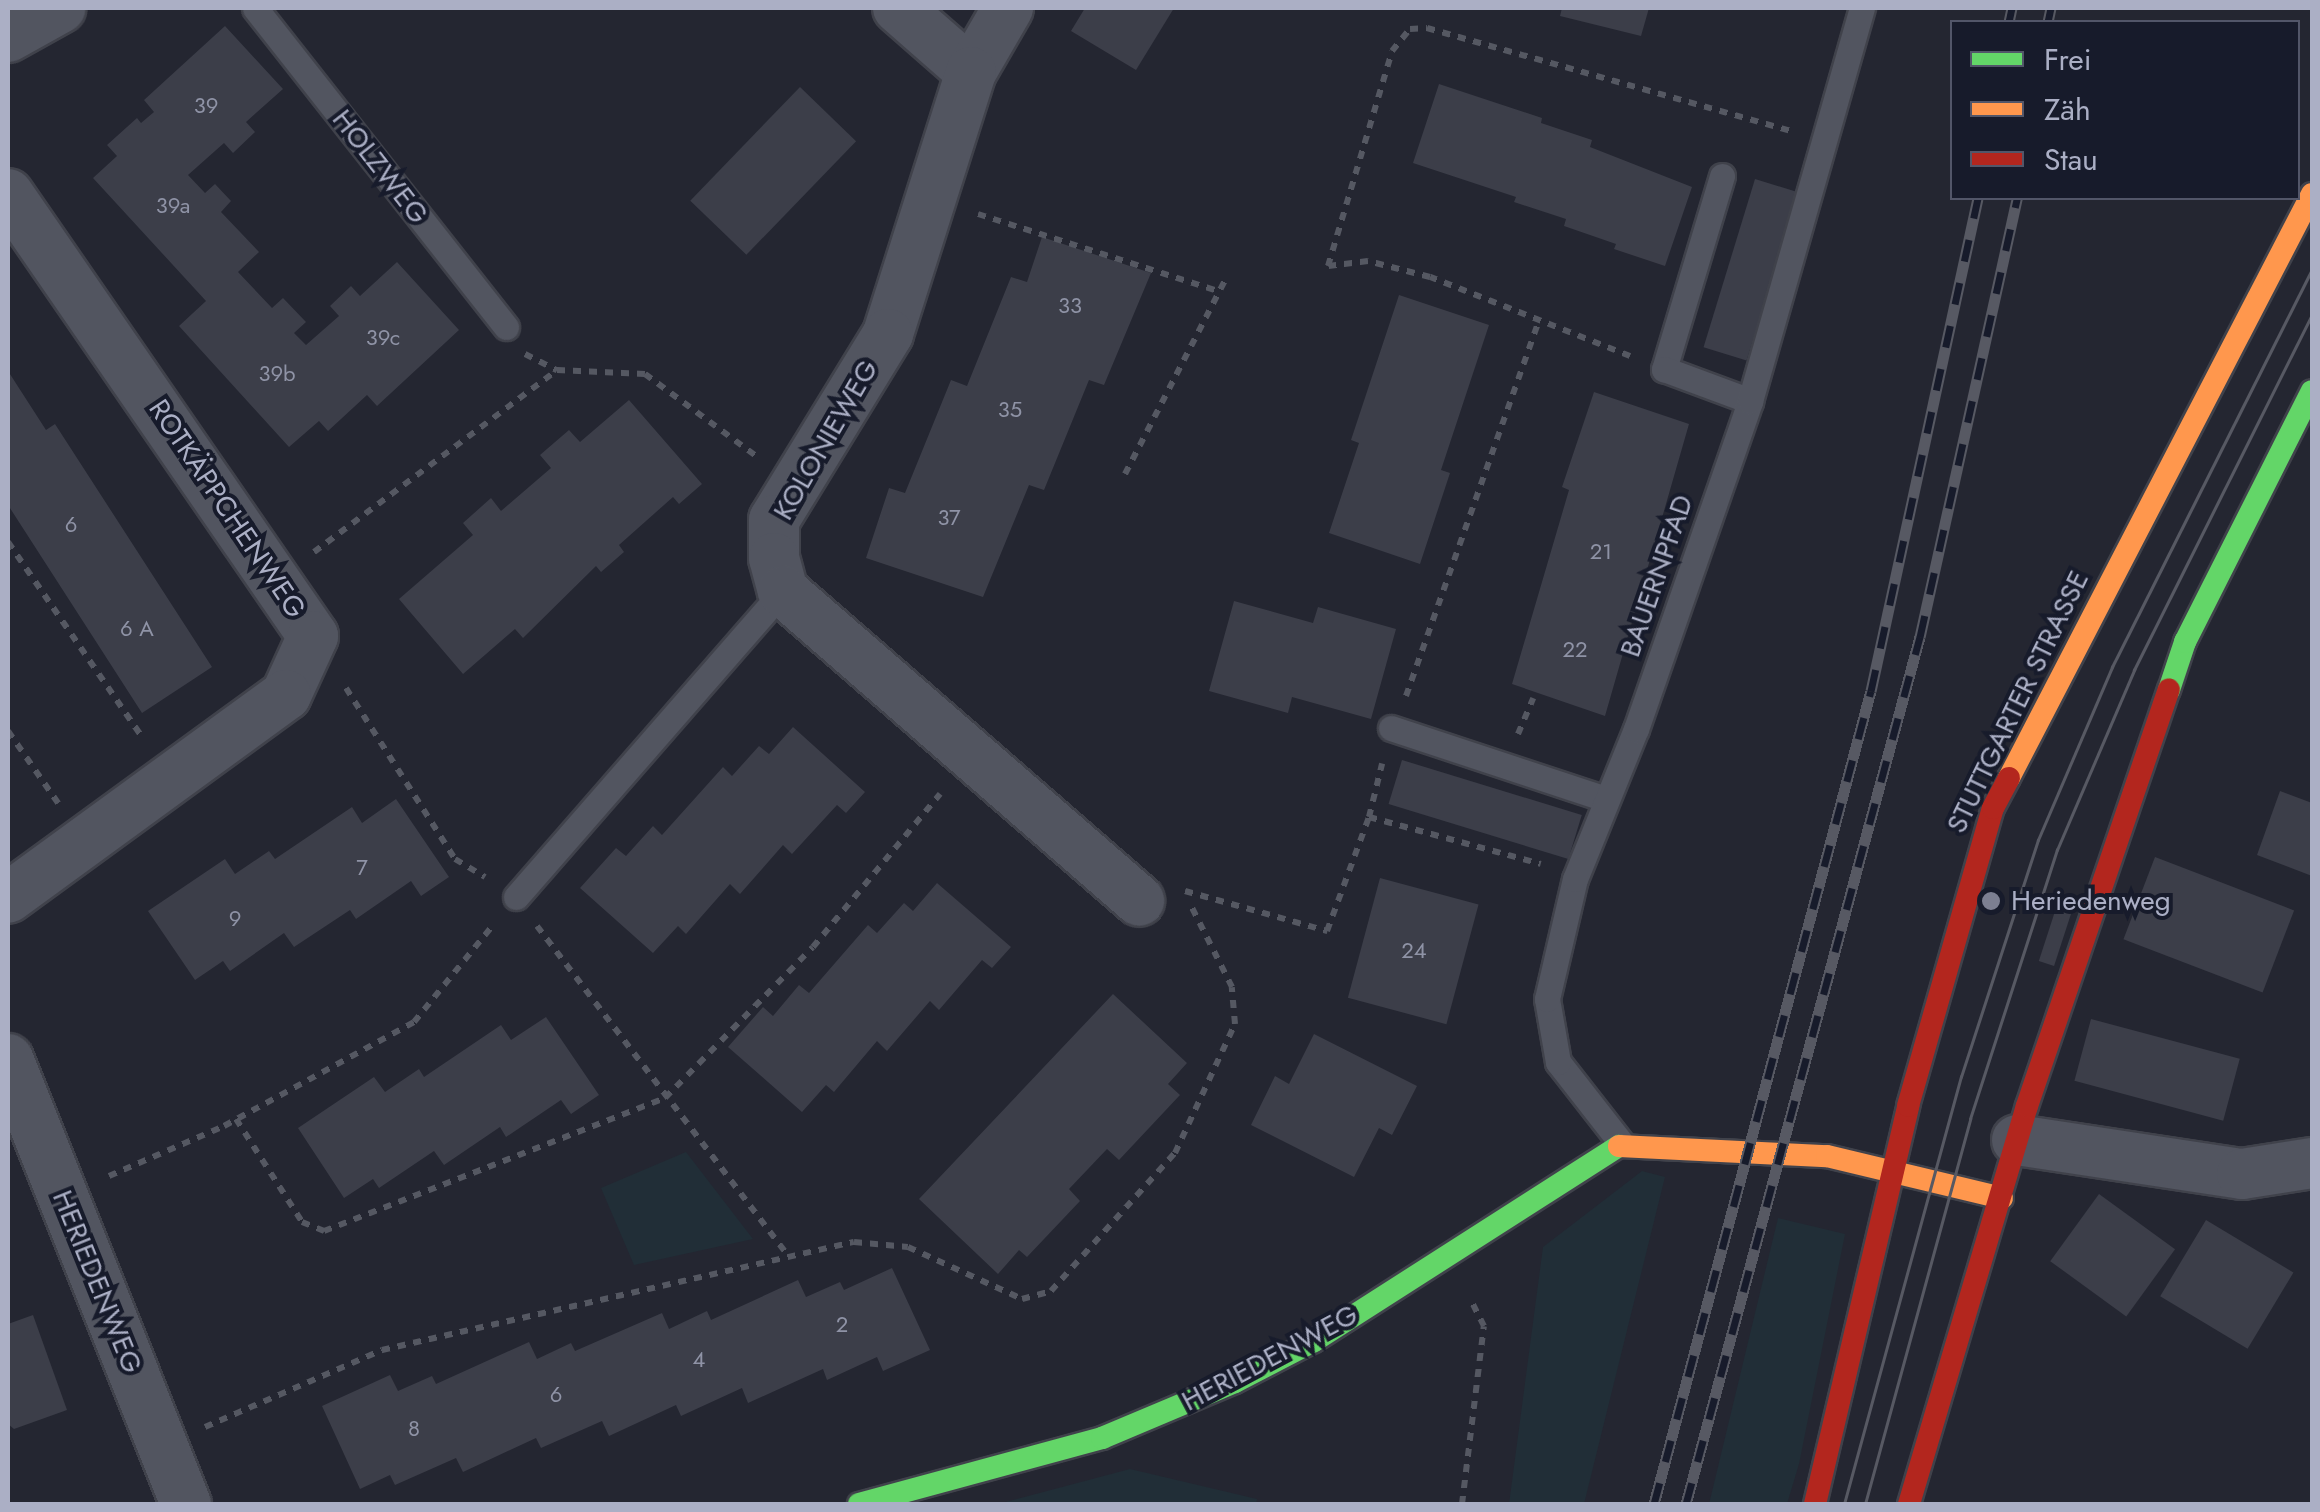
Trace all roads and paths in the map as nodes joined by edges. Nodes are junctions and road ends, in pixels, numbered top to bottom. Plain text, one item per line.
1 (60, 8) edge
2 (254, 8) edge
3 (898, 8) edge
4 (1008, 8) edge
5 (1862, 8) edge
6 (8, 38) edge
7 (971, 72) junction
8 (1824, 142) junction
9 (1722, 176) dead end
10 (8, 194) edge
11 (2312, 194) edge
12 (935, 200) junction
13 (1227, 276) dead end
14 (1215, 290) junction
15 (1540, 320) junction
16 (506, 327) joint
17 (1588, 340) dead end
18 (557, 370) junction
19 (2312, 390) edge
20 (1750, 401) junction
21 (1126, 474) dead end
22 (796, 485) junction
23 (8, 542) edge
24 (279, 578) junction
25 (783, 591) junction
26 (313, 636) junction
27 (1391, 728) junction
28 (8, 731) edge
29 (972, 756) junction
30 (170, 780) junction
31 (1606, 799) junction
32 (1369, 817) junction
33 (84, 841) junction
34 (1540, 864) dead end
35 (1162, 896) junction
36 (516, 897) junction
37 (8, 898) edge
38 (8, 1059) edge
39 (666, 1098) junction
40 (236, 1119) junction
41 (2018, 1140) junction
42 (1622, 1144) junction
43 (2312, 1163) edge
44 (1894, 1170) junction
45 (63, 1197) junction
46 (2002, 1198) junction
47 (1448, 1254) junction
48 (788, 1255) junction
49 (162, 1445) junction
50 (186, 1504) edge
51 (859, 1504) edge
52 (1462, 1504) edge
53 (1814, 1504) edge
54 (1909, 1504) edge

1 - 6 street
2 - 16 lane, HOLZWEG
3 - 7 street
4 - 7 street, KOLONIEWEG
5 - 8 lane, BAUERNPFAD
7 - 12 street, KOLONIEWEG
8 - 15 path
8 - 20 lane, BAUERNPFAD
9 - 20 lane
10 - 24 street, ROTKÄPPCHENWEG
11 - 44 main road, STUTTGARTER STRASSE
12 - 14 path
12 - 22 street, KOLONIEWEG
13 - 14 path
14 - 21 path
15 - 17 path
15 - 27 path
16 - 18 path
18 - 22 path
18 - 24 path
19 - 41 main road
20 - 31 lane, BAUERNPFAD
22 - 25 street, KOLONIEWEG
23 - 30 path
24 - 26 street, ROTKÄPPCHENWEG
25 - 29 street
25 - 36 lane
26 - 30 street, ROTKÄPPCHENWEG
26 - 36 path
27 - 31 lane
27 - 32 path
28 - 33 path
29 - 35 street
29 - 39 path
30 - 33 street, ROTKÄPPCHENWEG
31 - 42 lane, BAUERNPFAD
32 - 34 path
32 - 35 path
33 - 37 street, ROTKÄPPCHENWEG
35 - 48 path
36 - 39 path
36 - 40 path
38 - 45 street, HERIEDENWEG
39 - 40 path
39 - 48 path
40 - 45 path
41 - 43 street
41 - 46 main road
42 - 44 main road
42 - 47 main road, HERIEDENWEG
44 - 46 main road
44 - 53 main road, STUTTGARTER STRASSE
45 - 49 street, HERIEDENWEG
46 - 54 main road
47 - 51 main road, HERIEDENWEG
47 - 52 path
48 - 49 path
49 - 50 street, HERIEDENWEG

